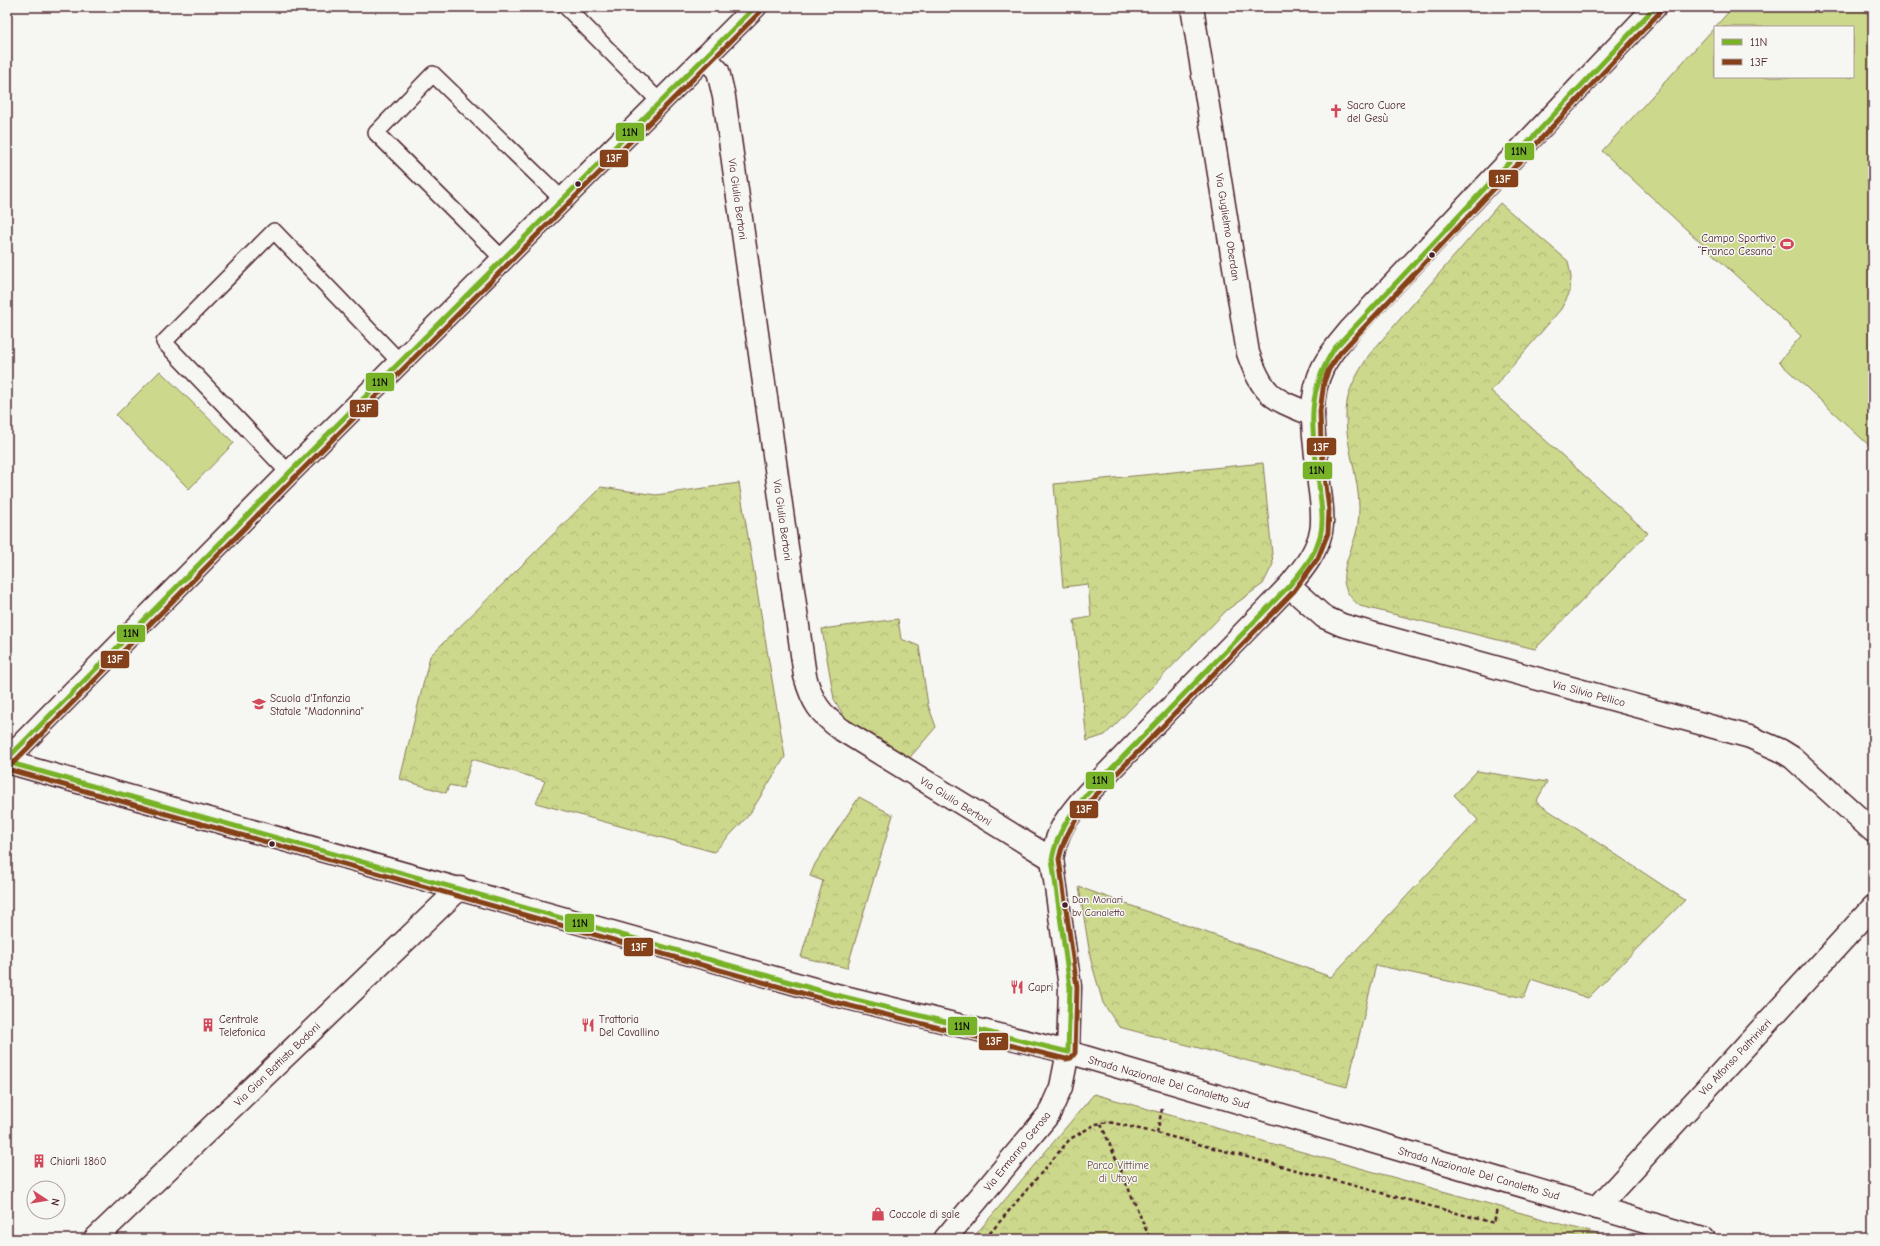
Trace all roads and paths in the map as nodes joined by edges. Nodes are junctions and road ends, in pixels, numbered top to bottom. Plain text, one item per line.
1 (566, 7) edge
2 (755, 7) edge
3 (1192, 7) edge
4 (1655, 7) edge
5 (705, 57) junction
6 (660, 102) junction
7 (563, 200) junction
8 (503, 259) junction
9 (400, 362) junction
10 (1313, 415) junction
11 (289, 473) junction
12 (1289, 586) junction
13 (7, 761) edge
14 (1873, 831) edge
15 (1052, 859) junction
16 (460, 888) junction
17 (1873, 907) edge
18 (1068, 1052) junction
19 (1101, 1124) junction
20 (1504, 1180) junction
21 (1597, 1208) junction
22 (1673, 1235) edge
23 (95, 1239) edge
24 (945, 1239) edge
25 (986, 1239) edge
26 (1150, 1239) edge
27 (1703, 1239) edge

1 - 6 lane
2 - 5 street
3 - 10 street, Via Guglielmo Oberdan
4 - 10 street, Via Ermanno Gerosa
5 - 6 street
5 - 15 street, Via Giulio Bertoni
6 - 7 street
7 - 8 street
7 - 8 lane
8 - 9 street
9 - 11 street
9 - 11 lane
10 - 12 street, Via Ermanno Gerosa
11 - 13 street
12 - 14 street, Via Silvio Pellico
12 - 15 street, Via Ermanno Gerosa
13 - 16 street, Strada Nazionale Del Canaletto Sud
15 - 18 street, Via Ermanno Gerosa
16 - 18 street, Strada Nazionale Del Canaletto Sud
16 - 23 street, Via Gian Battista Bodoni
17 - 21 street, Via Alfonso Paltrinieri
18 - 20 street, Strada Nazionale Del Canaletto Sud
18 - 24 street, Via Ermanno Gerosa
19 - 20 path
19 - 25 path
19 - 26 path
20 - 21 street, Strada Nazionale Del Canaletto Sud
21 - 22 street, Strada Nazionale Del Canaletto Sud
22 - 27 street, Strada Nazionale Del Canaletto Sud

